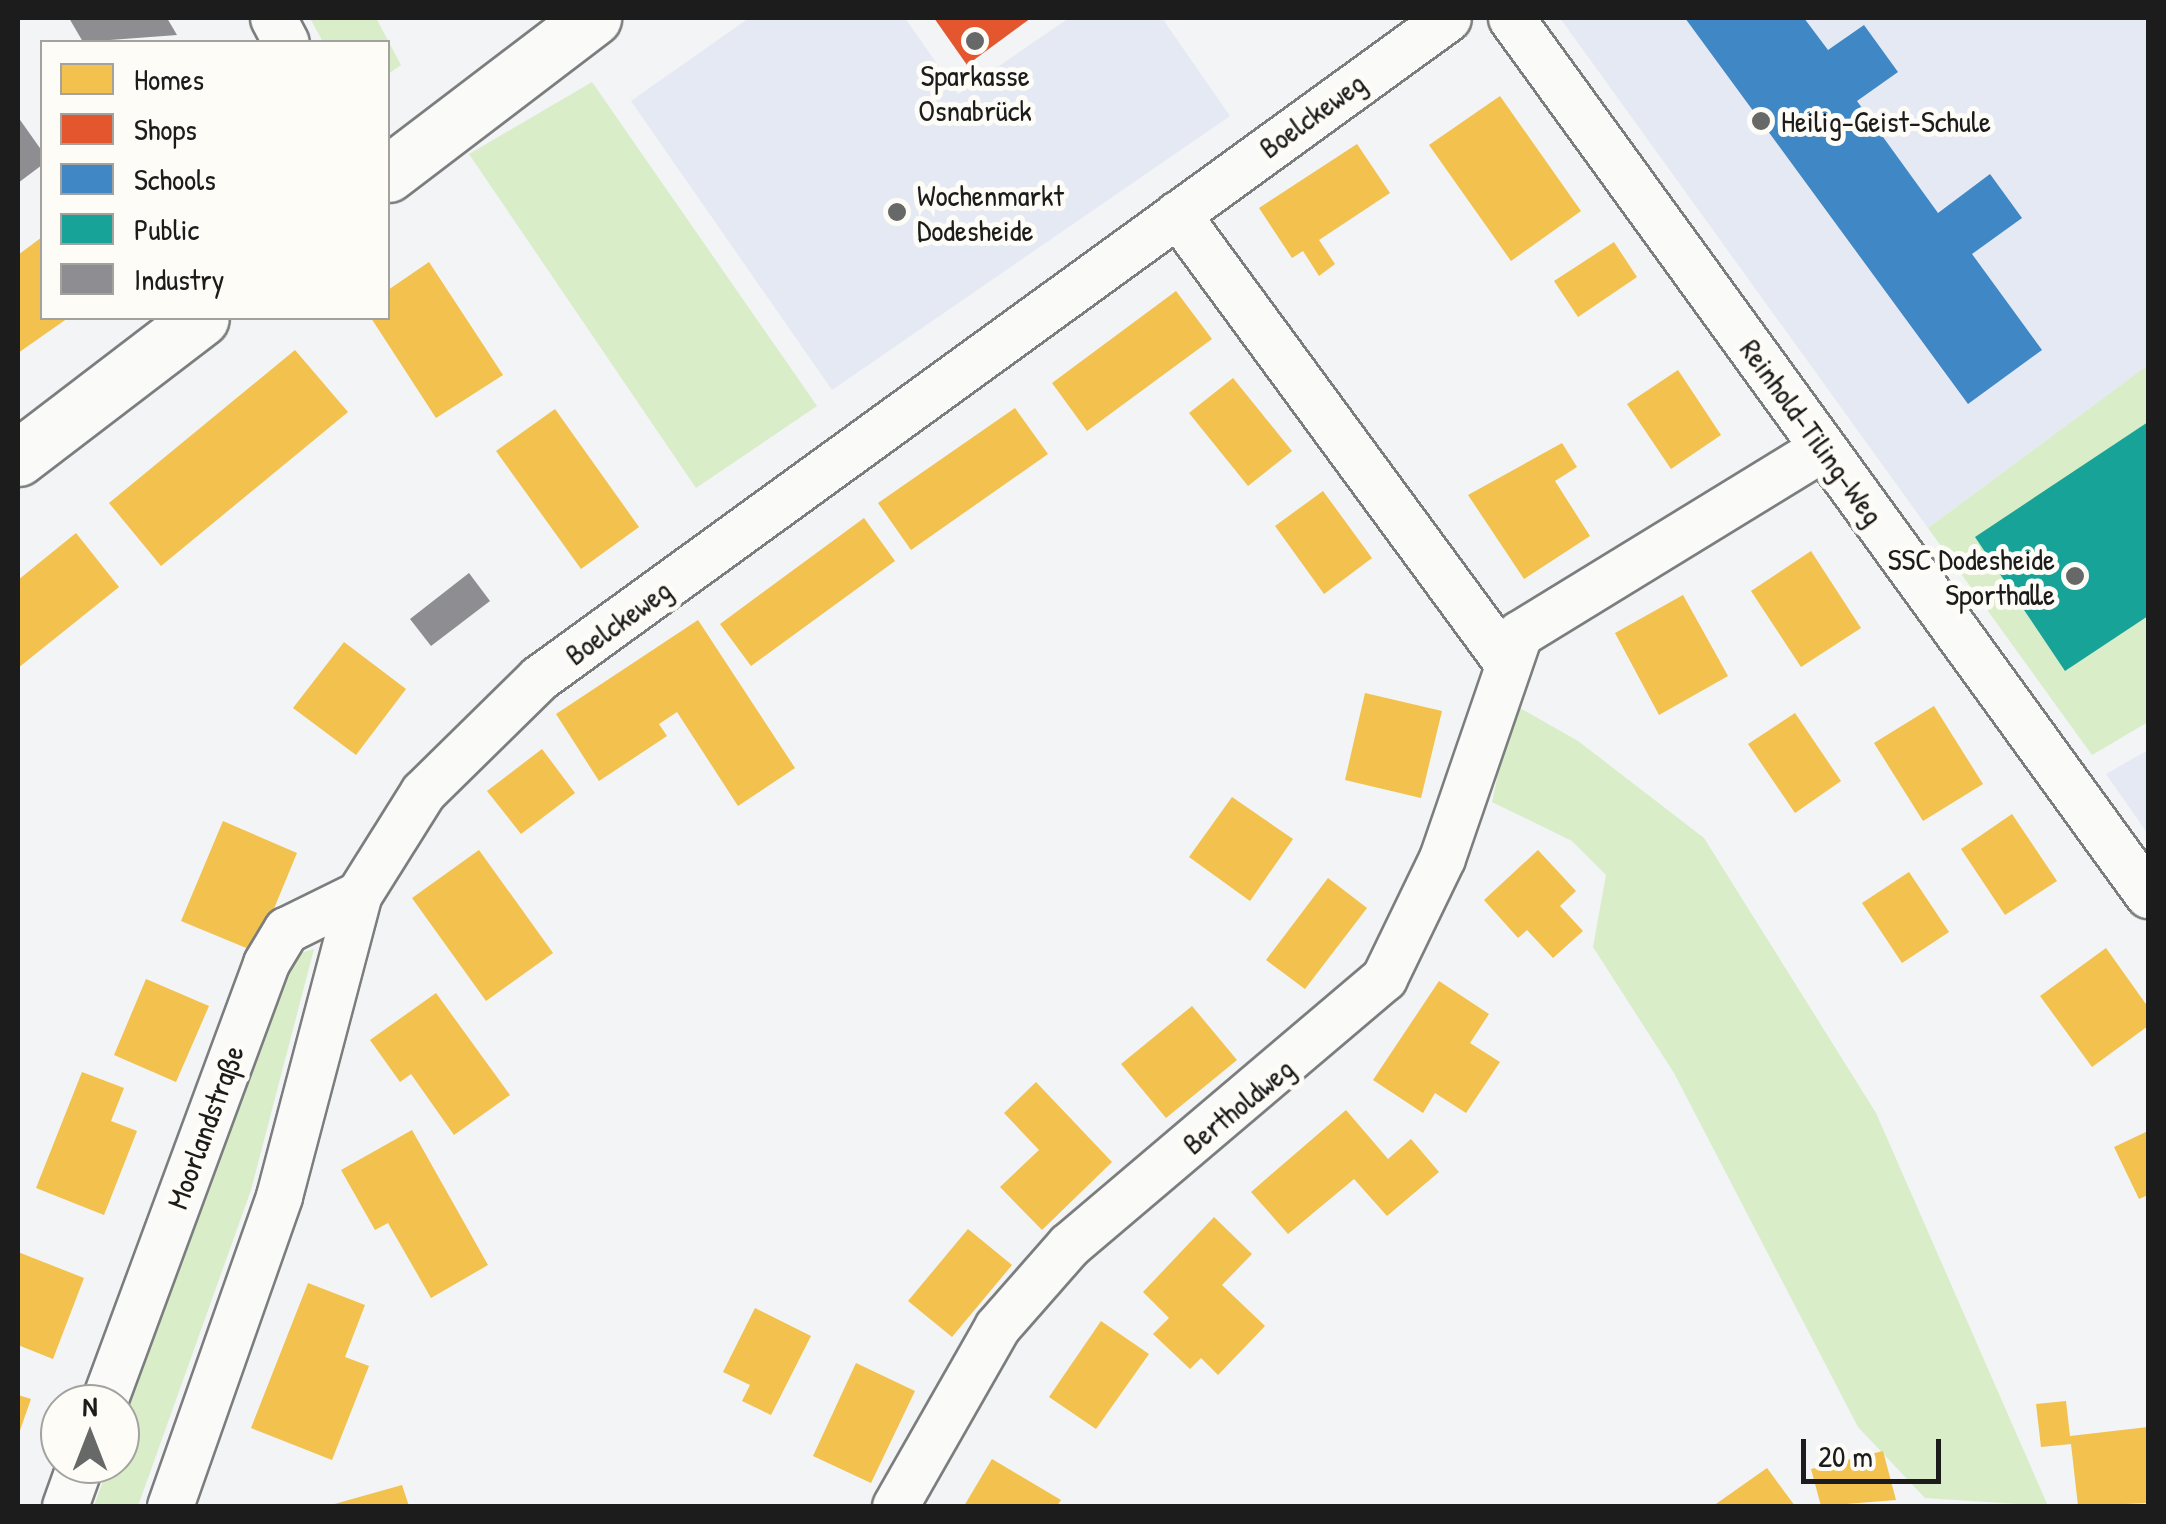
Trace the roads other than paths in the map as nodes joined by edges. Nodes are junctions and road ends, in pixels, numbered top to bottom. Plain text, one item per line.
1 (273, 18) edge
2 (593, 18) edge
3 (1448, 18) edge
4 (1510, 18) edge
5 (285, 40) edge
6 (390, 172) edge
7 (1178, 214) junction
8 (198, 320) edge
9 (1822, 448) junction
10 (18, 458) edge
11 (1505, 660) junction
12 (358, 894) junction
13 (2148, 896) edge
14 (110, 1384) edge
15 (170, 1506) edge
16 (895, 1506) edge

1 - 5 street
2 - 6 street
3 - 7 street, Boelckeweg
4 - 9 street, Reinhold-Tiling-Weg
7 - 11 street
7 - 12 street, Boelckeweg
8 - 10 street
9 - 11 street, Bertholdweg
9 - 13 street, Reinhold-Tiling-Weg
11 - 16 street, Bertholdweg
12 - 14 street, Moorlandstraße
12 - 15 street, Boelckeweg

